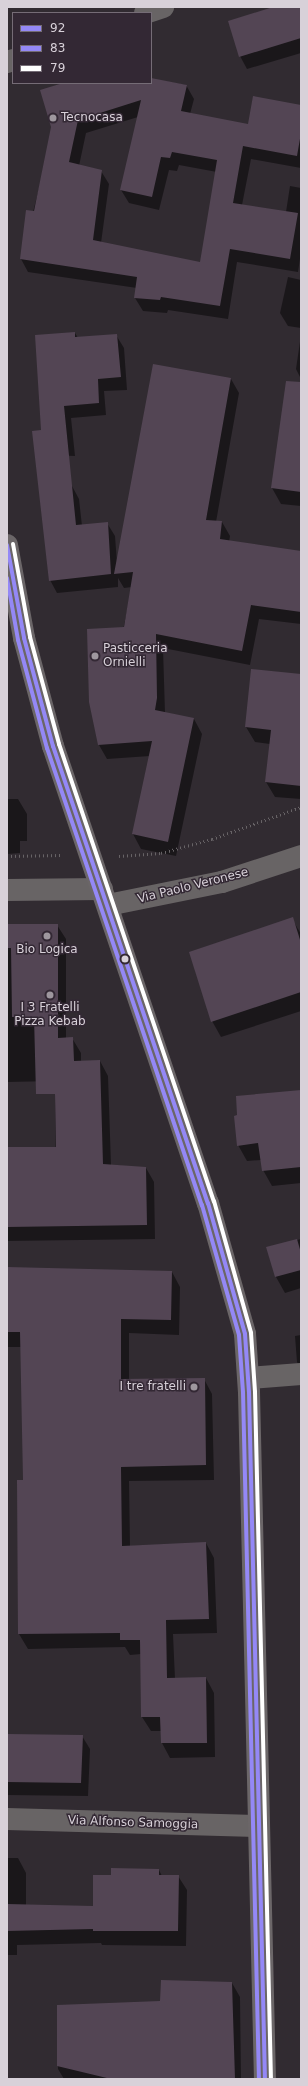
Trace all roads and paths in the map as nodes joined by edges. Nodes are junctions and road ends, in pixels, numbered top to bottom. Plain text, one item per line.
1 (163, 7) edge
2 (148, 12) edge
3 (7, 545) edge
4 (301, 807) edge
5 (60, 854) dead end
6 (7, 856) edge
7 (113, 856) dead end
8 (301, 856) edge
9 (7, 890) edge
10 (105, 897) junction
11 (301, 1374) edge
12 (249, 1378) junction
13 (7, 1819) edge
14 (260, 1826) junction
15 (265, 2079) edge

1 - 2 street
3 - 10 street
4 - 7 path
5 - 6 path
8 - 10 street, Via Paolo Veronese
9 - 10 street, Via Paolo Veronese
10 - 12 street
11 - 12 street
12 - 14 street
13 - 14 street, Via Alfonso Samoggia
14 - 15 street

